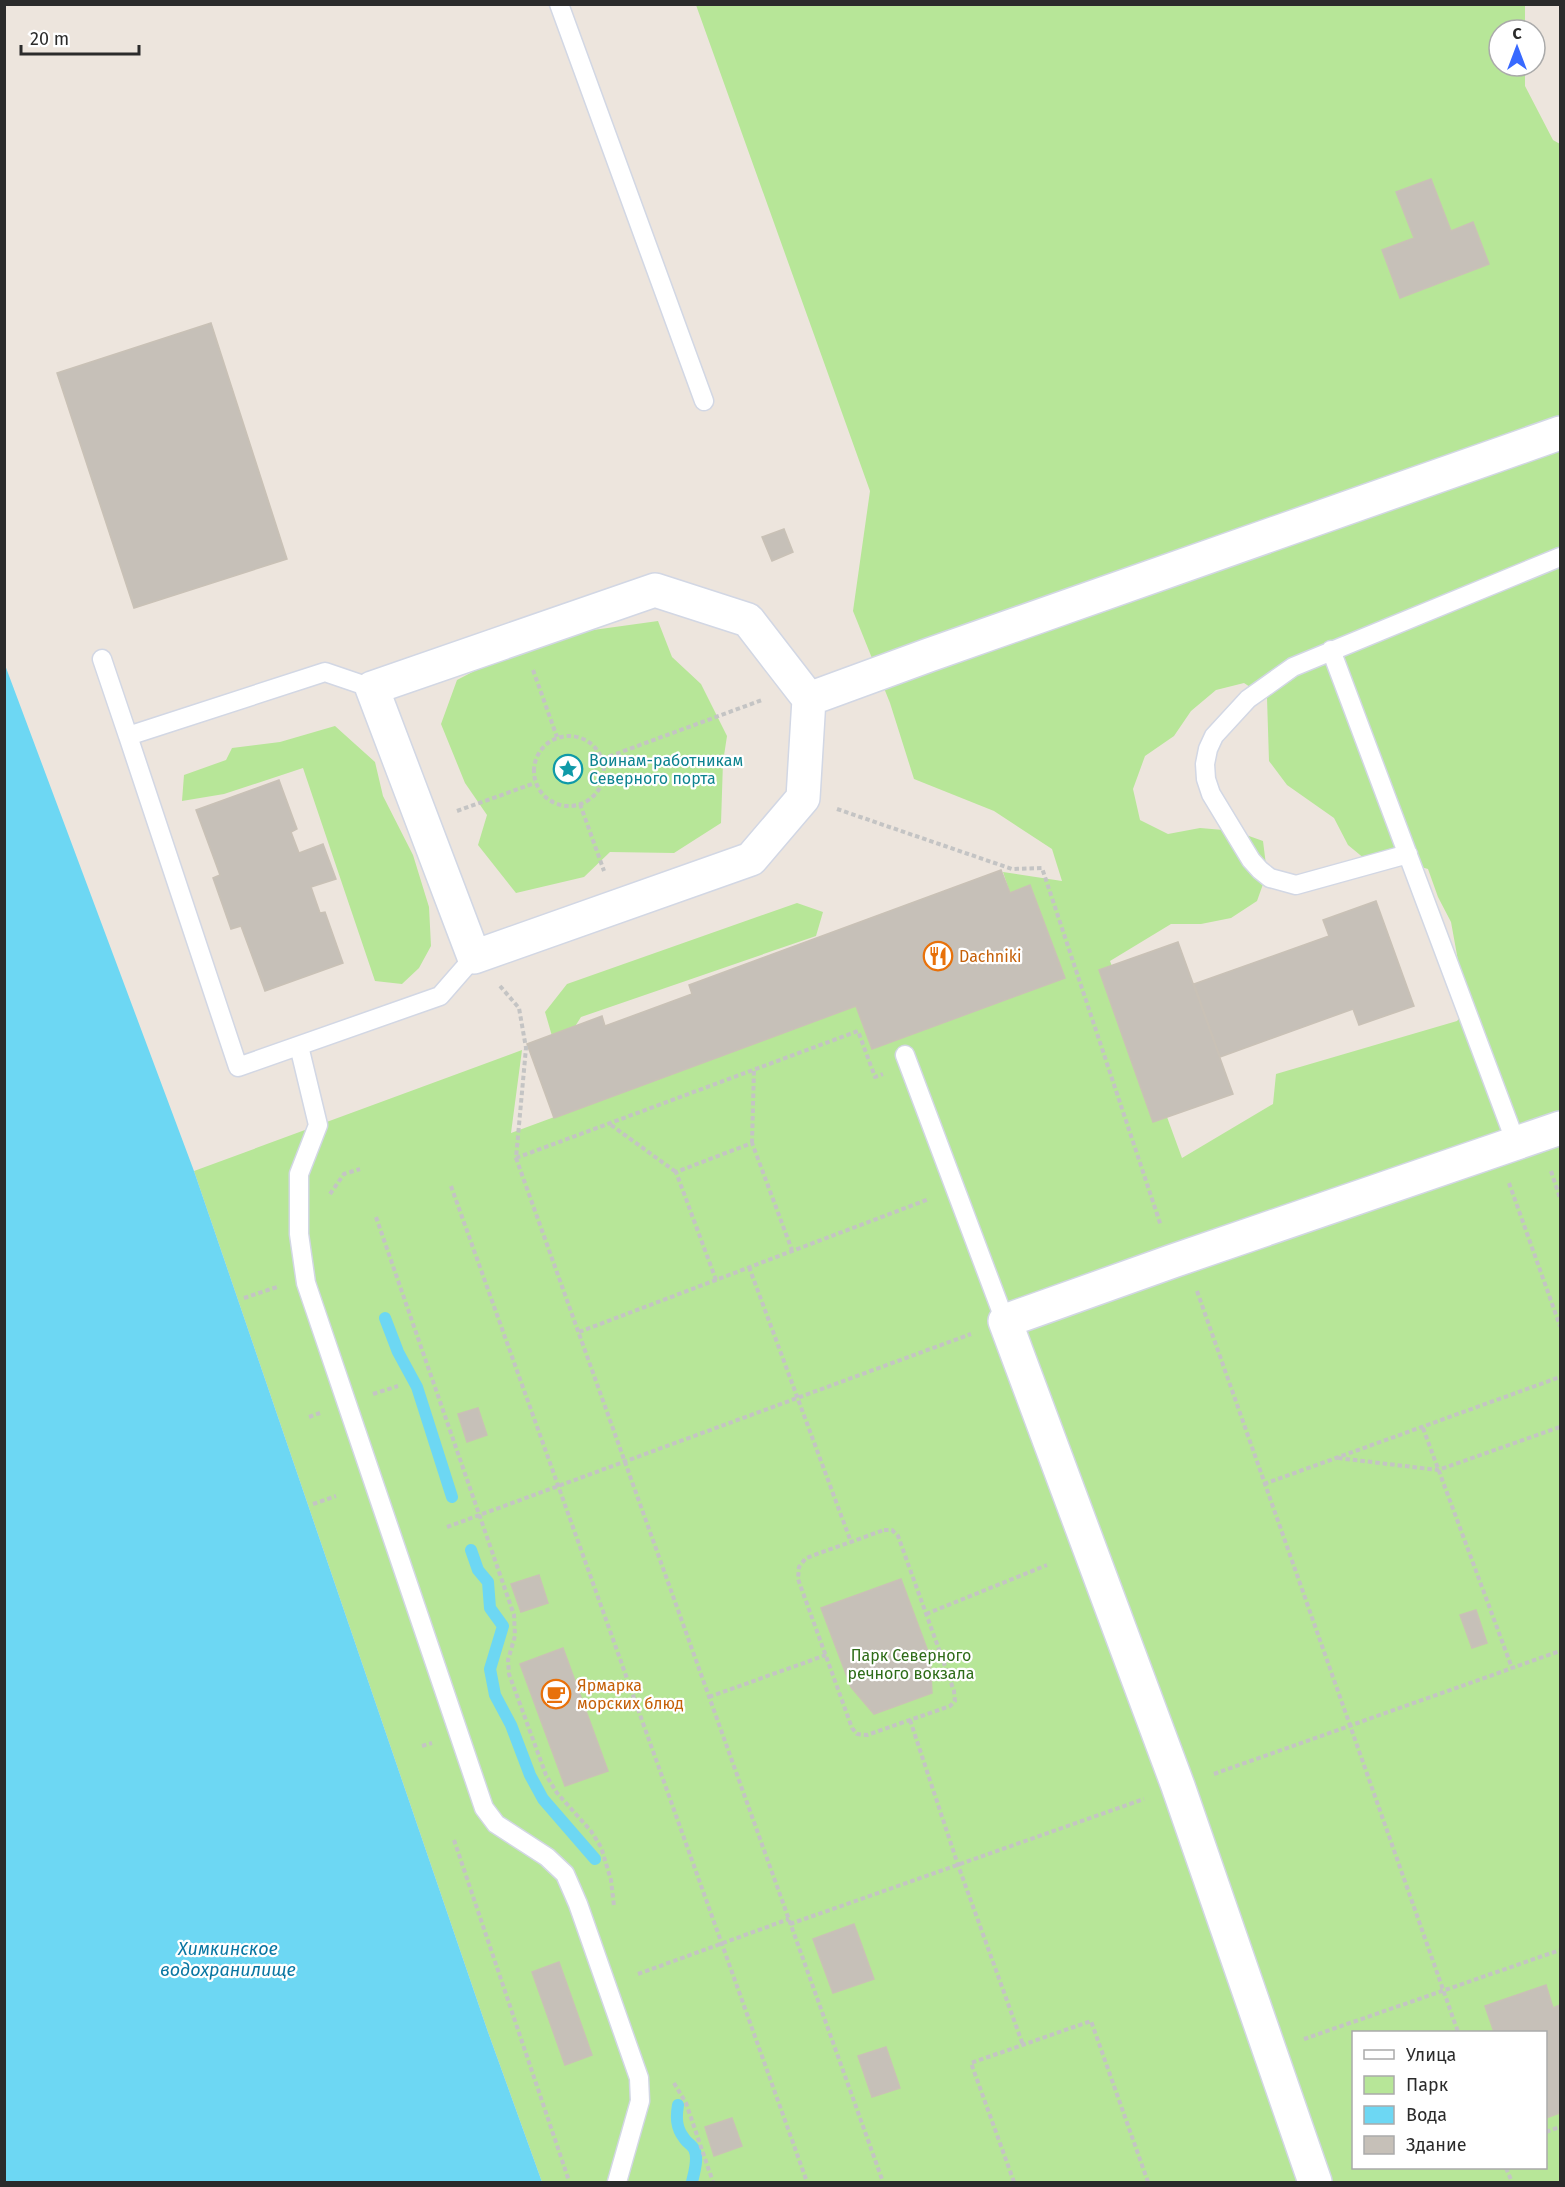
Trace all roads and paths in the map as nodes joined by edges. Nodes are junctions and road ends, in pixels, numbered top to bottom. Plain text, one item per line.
1 (559, 4) edge
2 (704, 401) dead end
3 (1560, 433) edge
4 (1560, 558) edge
5 (521, 637) junction
6 (1330, 650) junction
7 (102, 659) dead end
8 (372, 688) junction
9 (804, 693) junction
10 (128, 736) junction
11 (557, 737) junction
12 (602, 759) junction
13 (535, 783) junction
14 (803, 798) junction
15 (580, 804) junction
16 (424, 823) junction
17 (1408, 854) junction
18 (617, 907) junction
19 (474, 957) junction
20 (519, 1008) dead end
21 (299, 1046) junction
22 (907, 1060) joint
23 (754, 1070) junction
24 (610, 1124) junction
25 (1560, 1128) edge
26 (752, 1143) junction
27 (1516, 1143) junction
28 (516, 1158) junction
29 (1548, 1162) dead end
30 (360, 1169) dead end
31 (676, 1172) junction
32 (344, 1174) dead end
33 (1507, 1176) dead end
34 (451, 1186) dead end
35 (956, 1189) junction
36 (1560, 1198) edge
37 (376, 1216) dead end
38 (792, 1250) junction
39 (1173, 1261) junction
40 (749, 1267) junction
41 (716, 1280) junction
42 (1195, 1285) dead end
43 (277, 1287) dead end
44 (244, 1298) dead end
45 (1005, 1321) junction
46 (1560, 1326) edge
47 (579, 1332) junction
48 (1560, 1377) edge
49 (398, 1386) dead end
50 (364, 1397) dead end
51 (799, 1398) junction
52 (1560, 1427) edge
53 (1423, 1428) junction
54 (1334, 1458) junction
55 (625, 1462) junction
56 (1438, 1470) junction
57 (1264, 1484) junction
58 (558, 1488) junction
59 (336, 1496) dead end
60 (313, 1504) dead end
61 (479, 1515) junction
62 (447, 1527) dead end
63 (851, 1542) junction
64 (1047, 1565) dead end
65 (926, 1614) junction
66 (826, 1655) junction
67 (1512, 1668) dead end
68 (709, 1697) junction
69 (909, 1720) junction
70 (454, 1840) dead end
71 (614, 1906) dead end
72 (789, 1919) junction
73 (722, 1943) junction
74 (1560, 1950) edge
75 (638, 1974) dead end
76 (1444, 1991) junction
77 (1458, 2031) edge
78 (1298, 2041) dead end
79 (1023, 2045) junction
80 (674, 2083) dead end
81 (569, 2181) dead end
82 (617, 2182) edge
83 (713, 2182) edge
84 (807, 2182) edge
85 (883, 2182) edge
86 (1014, 2182) edge
87 (1148, 2182) edge
88 (1315, 2182) edge

1 - 2 lane
3 - 9 street
4 - 6 lane
5 - 8 street
5 - 9 street
5 - 11 path
6 - 17 lane
6 - 17 lane
7 - 10 lane
8 - 10 lane
8 - 16 street
9 - 12 path
9 - 14 street
10 - 21 lane
11 - 12 path
11 - 13 path
12 - 15 path
13 - 15 path
13 - 16 path
14 - 18 street
14 - 39 path
15 - 18 path
16 - 19 street
17 - 27 lane
18 - 19 street
19 - 21 lane
20 - 28 path
21 - 82 lane
22 - 23 path
22 - 35 lane
23 - 24 path
23 - 26 path
24 - 28 path
24 - 31 path
25 - 27 street
26 - 31 path
26 - 38 path
27 - 39 street
28 - 47 path
29 - 36 path
30 - 32 path
31 - 41 path
33 - 46 path
34 - 58 path
35 - 38 path
35 - 45 lane
37 - 61 path
38 - 40 path
39 - 45 street
40 - 41 path
40 - 51 path
41 - 47 path
42 - 57 path
43 - 44 path
45 - 51 path
45 - 88 street
47 - 55 path
48 - 53 path
49 - 50 path
51 - 55 path
51 - 63 path
52 - 56 path
53 - 54 path
53 - 56 path
54 - 56 path
54 - 57 path
55 - 58 path
55 - 68 path
56 - 67 path
57 - 76 path
58 - 61 path
58 - 73 path
59 - 60 path
61 - 62 path
61 - 71 path
63 - 65 path
63 - 66 path
64 - 65 path
65 - 69 path
66 - 68 path
66 - 69 path
68 - 72 path
69 - 79 path
70 - 81 path
72 - 73 path
72 - 85 path
73 - 75 path
73 - 84 path
74 - 76 path
76 - 77 path
76 - 78 path
79 - 86 path
79 - 87 path
80 - 83 path

